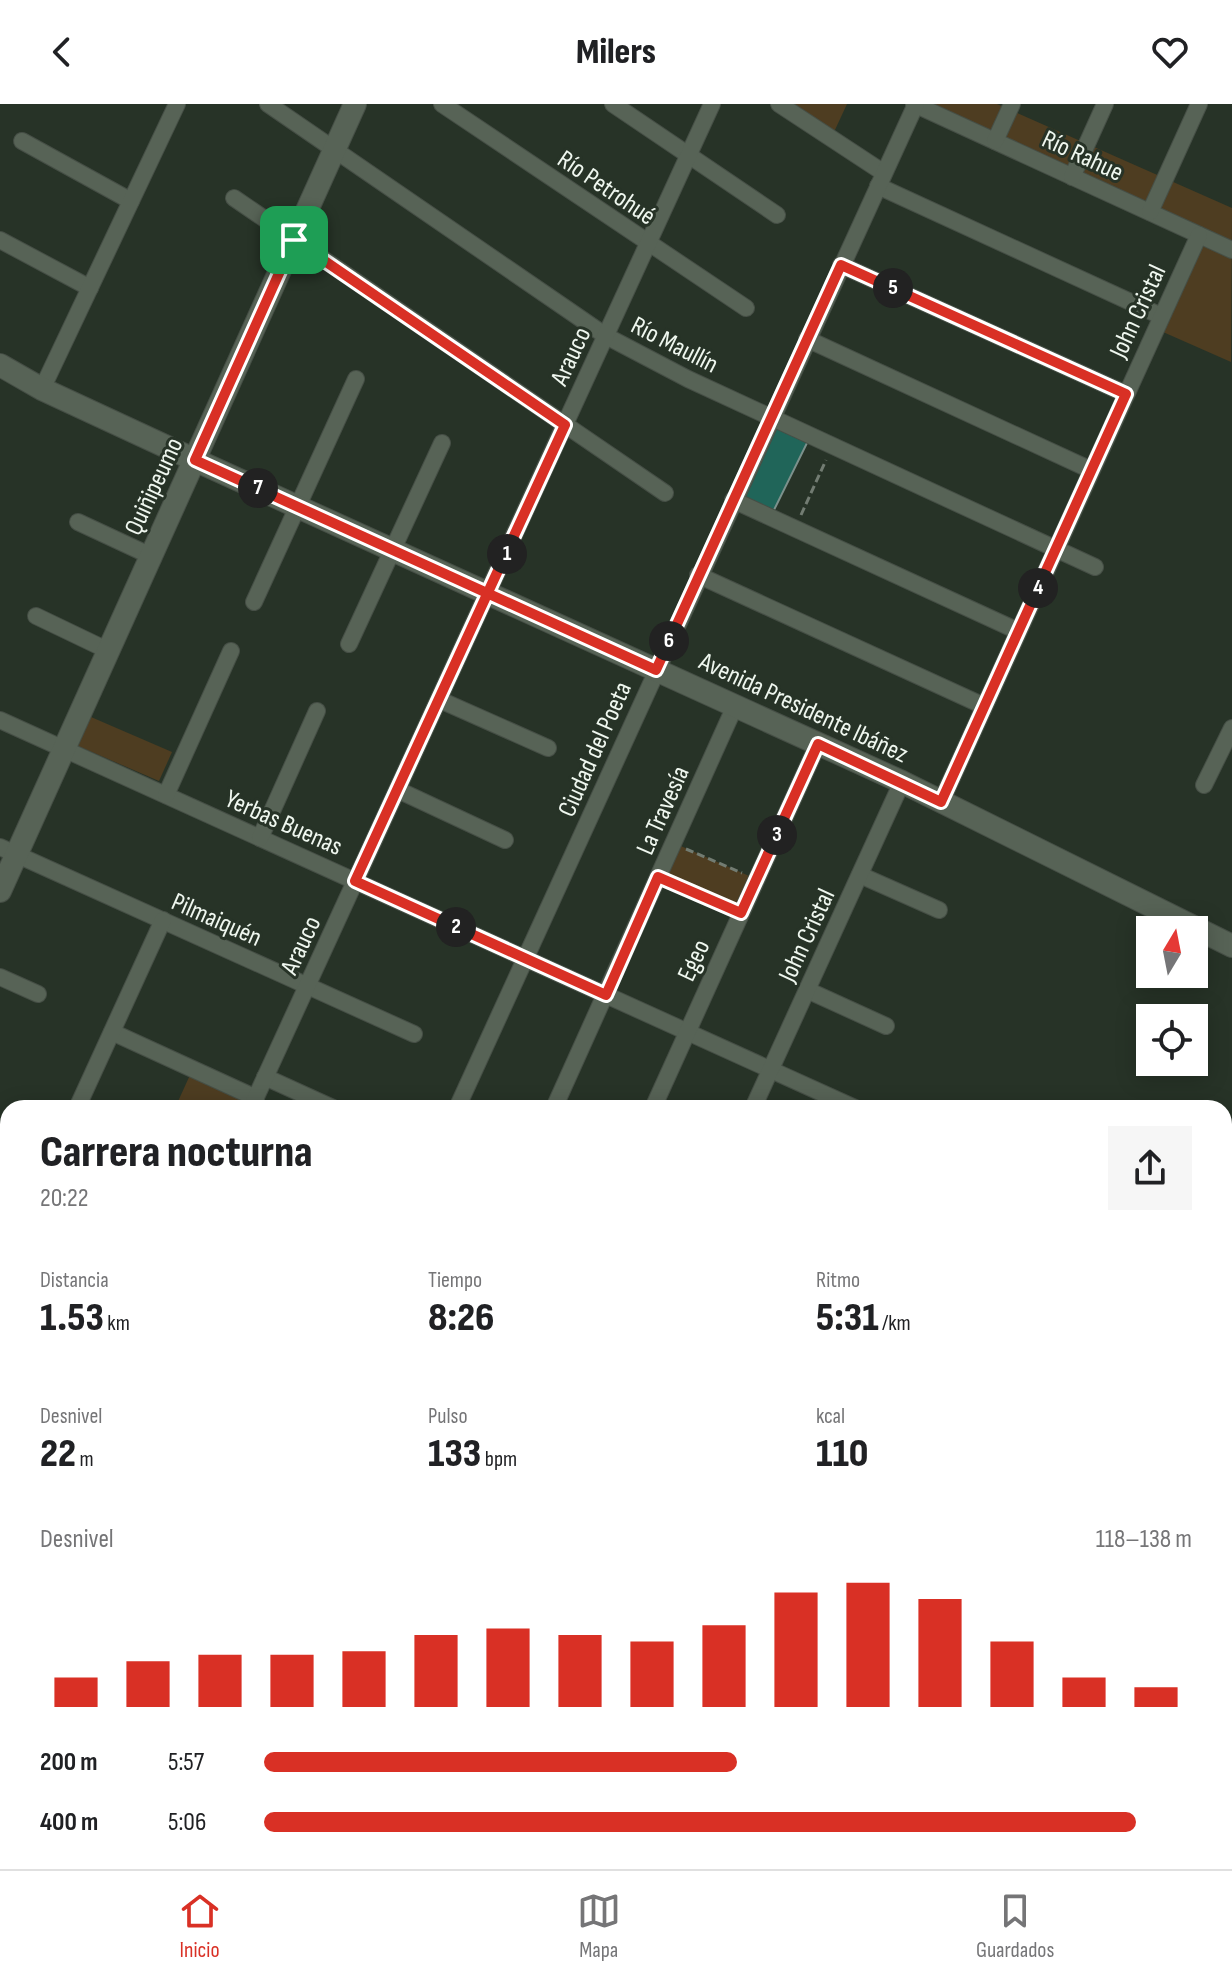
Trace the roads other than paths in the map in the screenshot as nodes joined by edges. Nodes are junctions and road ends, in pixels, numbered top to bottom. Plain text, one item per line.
1 (177, 104) edge
2 (268, 104) edge
3 (355, 104) edge
4 (442, 104) edge
5 (613, 104) edge
6 (712, 104) edge
7 (779, 104) edge
8 (915, 104) edge
9 (1012, 104) edge
10 (1105, 104) edge
11 (1199, 104) edge
12 (22, 141) dead end
13 (995, 141) junction
14 (335, 150) junction
15 (689, 155) junction
16 (1072, 177) junction
17 (881, 180) junction
18 (234, 198) dead end
19 (131, 201) junction
20 (1150, 212) junction
21 (777, 215) dead end
22 (1199, 235) junction
23 (0, 240) edge
24 (294, 240) junction
25 (648, 243) junction
26 (1232, 249) edge
27 (841, 265) junction
28 (90, 288) junction
29 (746, 308) dead end
30 (1161, 316) junction
31 (606, 336) junction
32 (807, 339) junction
33 (0, 365) edge
34 (356, 379) dead end
35 (42, 389) junction
36 (1126, 394) junction
37 (771, 417) junction
38 (565, 425) junction
39 (442, 443) dead end
40 (195, 460) junction
41 (1091, 470) junction
42 (665, 493) dead end
43 (733, 500) junction
44 (298, 507) junction
45 (78, 522) dead end
46 (1056, 549) junction
47 (392, 550) junction
48 (151, 556) junction
49 (1095, 567) dead end
50 (698, 575) junction
51 (490, 594) junction
52 (254, 602) dead end
53 (36, 616) dead end
54 (1018, 631) junction
55 (349, 644) dead end
56 (109, 651) junction
57 (231, 651) dead end
58 (656, 670) junction
59 (440, 700) junction
60 (735, 706) junction
61 (984, 706) junction
62 (317, 711) dead end
63 (0, 720) edge
64 (1231, 732) edge
65 (818, 744) junction
66 (548, 748) dead end
67 (65, 749) junction
68 (902, 782) junction
69 (1204, 785) dead end
70 (398, 790) junction
71 (166, 795) junction
72 (941, 802) junction
73 (260, 838) junction
74 (505, 840) dead end
75 (8, 851) edge
76 (860, 875) junction
77 (355, 881) junction
78 (0, 891) edge
79 (939, 910) dead end
80 (163, 920) junction
81 (1232, 946) edge
82 (526, 959) junction
83 (0, 977) edge
84 (307, 986) junction
85 (807, 990) junction
86 (38, 994) dead end
87 (606, 995) junction
88 (886, 1026) dead end
89 (112, 1032) junction
90 (687, 1032) junction
91 (414, 1034) dead end
92 (771, 1070) junction
93 (265, 1077) junction
94 (81, 1100) edge
95 (248, 1100) edge
96 (255, 1100) edge
97 (315, 1100) edge
98 (461, 1100) edge
99 (558, 1100) edge
100 (657, 1100) edge
101 (757, 1100) edge
102 (837, 1100) edge

1 - 19 street
2 - 14 street, Río Maullín
3 - 14 street, Quiñipeumo
4 - 25 street, Río Petrohué
5 - 15 street
6 - 15 street, Arauco
7 - 17 street
8 - 13 street, Río Rahue
8 - 17 street, Ciudad del Poeta
9 - 13 street
10 - 16 street
11 - 20 street
12 - 19 street
13 - 16 street, Río Rahue
14 - 24 street, Quiñipeumo
14 - 31 street, Río Maullín
15 - 21 street
15 - 25 street, Arauco
16 - 20 street, Río Rahue
17 - 27 street, Ciudad del Poeta
17 - 30 street
18 - 24 street
19 - 28 street
20 - 22 street, Río Rahue
22 - 26 street, Río Rahue
22 - 30 street, John Cristal
23 - 28 street
24 - 38 street
24 - 40 street, Quiñipeumo
25 - 29 street, Río Petrohué
25 - 31 street, Arauco
27 - 32 street, Ciudad del Poeta
27 - 36 street
28 - 35 street
30 - 36 street, John Cristal
31 - 37 street, Río Maullín
31 - 38 street, Arauco
32 - 37 street, Ciudad del Poeta
32 - 41 street
33 - 35 street, Avenida Presidente Ibáñez
34 - 44 street
35 - 40 street, Avenida Presidente Ibáñez
36 - 41 street, John Cristal
37 - 43 street, Ciudad del Poeta
37 - 46 street, Río Maullín
38 - 42 street
38 - 51 street, Arauco
39 - 47 street
40 - 44 street, Avenida Presidente Ibáñez
40 - 48 street, Quiñipeumo
41 - 46 street, John Cristal
43 - 50 street, Ciudad del Poeta
43 - 54 street
44 - 47 street, Avenida Presidente Ibáñez
44 - 52 street
45 - 48 street
46 - 49 street, Río Maullín
46 - 54 street, John Cristal
47 - 51 street, Avenida Presidente Ibáñez
47 - 55 street
48 - 56 street, Quiñipeumo
50 - 58 street, Ciudad del Poeta
50 - 61 street
51 - 58 street, Avenida Presidente Ibáñez
51 - 59 street, Arauco
53 - 56 street
54 - 61 street, John Cristal
56 - 67 street, Quiñipeumo
57 - 71 street
58 - 60 street, Avenida Presidente Ibáñez
58 - 82 street, Ciudad del Poeta
59 - 66 street
59 - 70 street, Arauco
60 - 65 street, Avenida Presidente Ibáñez
60 - 87 street, La Travesía
61 - 72 street, John Cristal
62 - 73 street
63 - 67 street, Yerbas Buenas
64 - 69 street
65 - 68 street, Avenida Presidente Ibáñez
65 - 90 street, Egeo
67 - 71 street, Yerbas Buenas
67 - 75 street, Quiñipeumo
68 - 72 street, Avenida Presidente Ibáñez
68 - 76 street, John Cristal
70 - 74 street
70 - 77 street, Arauco
71 - 73 street, Yerbas Buenas
72 - 81 street, Avenida Presidente Ibáñez
73 - 77 street, Yerbas Buenas
75 - 78 street, Quiñipeumo
75 - 80 street, Pilmaiquén
76 - 79 street
76 - 85 street, John Cristal
77 - 82 street, Yerbas Buenas
77 - 84 street, Arauco
80 - 84 street, Pilmaiquén
80 - 89 street
82 - 87 street, Yerbas Buenas
82 - 98 street, Ciudad del Poeta
83 - 86 street
84 - 91 street, Pilmaiquén
84 - 93 street, Arauco
85 - 88 street
85 - 92 street, John Cristal
87 - 90 street, Yerbas Buenas
87 - 99 street, La Travesía
89 - 94 street
89 - 95 street
90 - 92 street, Yerbas Buenas
90 - 100 street, Egeo
92 - 101 street, John Cristal
92 - 102 street, Yerbas Buenas
93 - 96 street, Arauco
93 - 97 street

